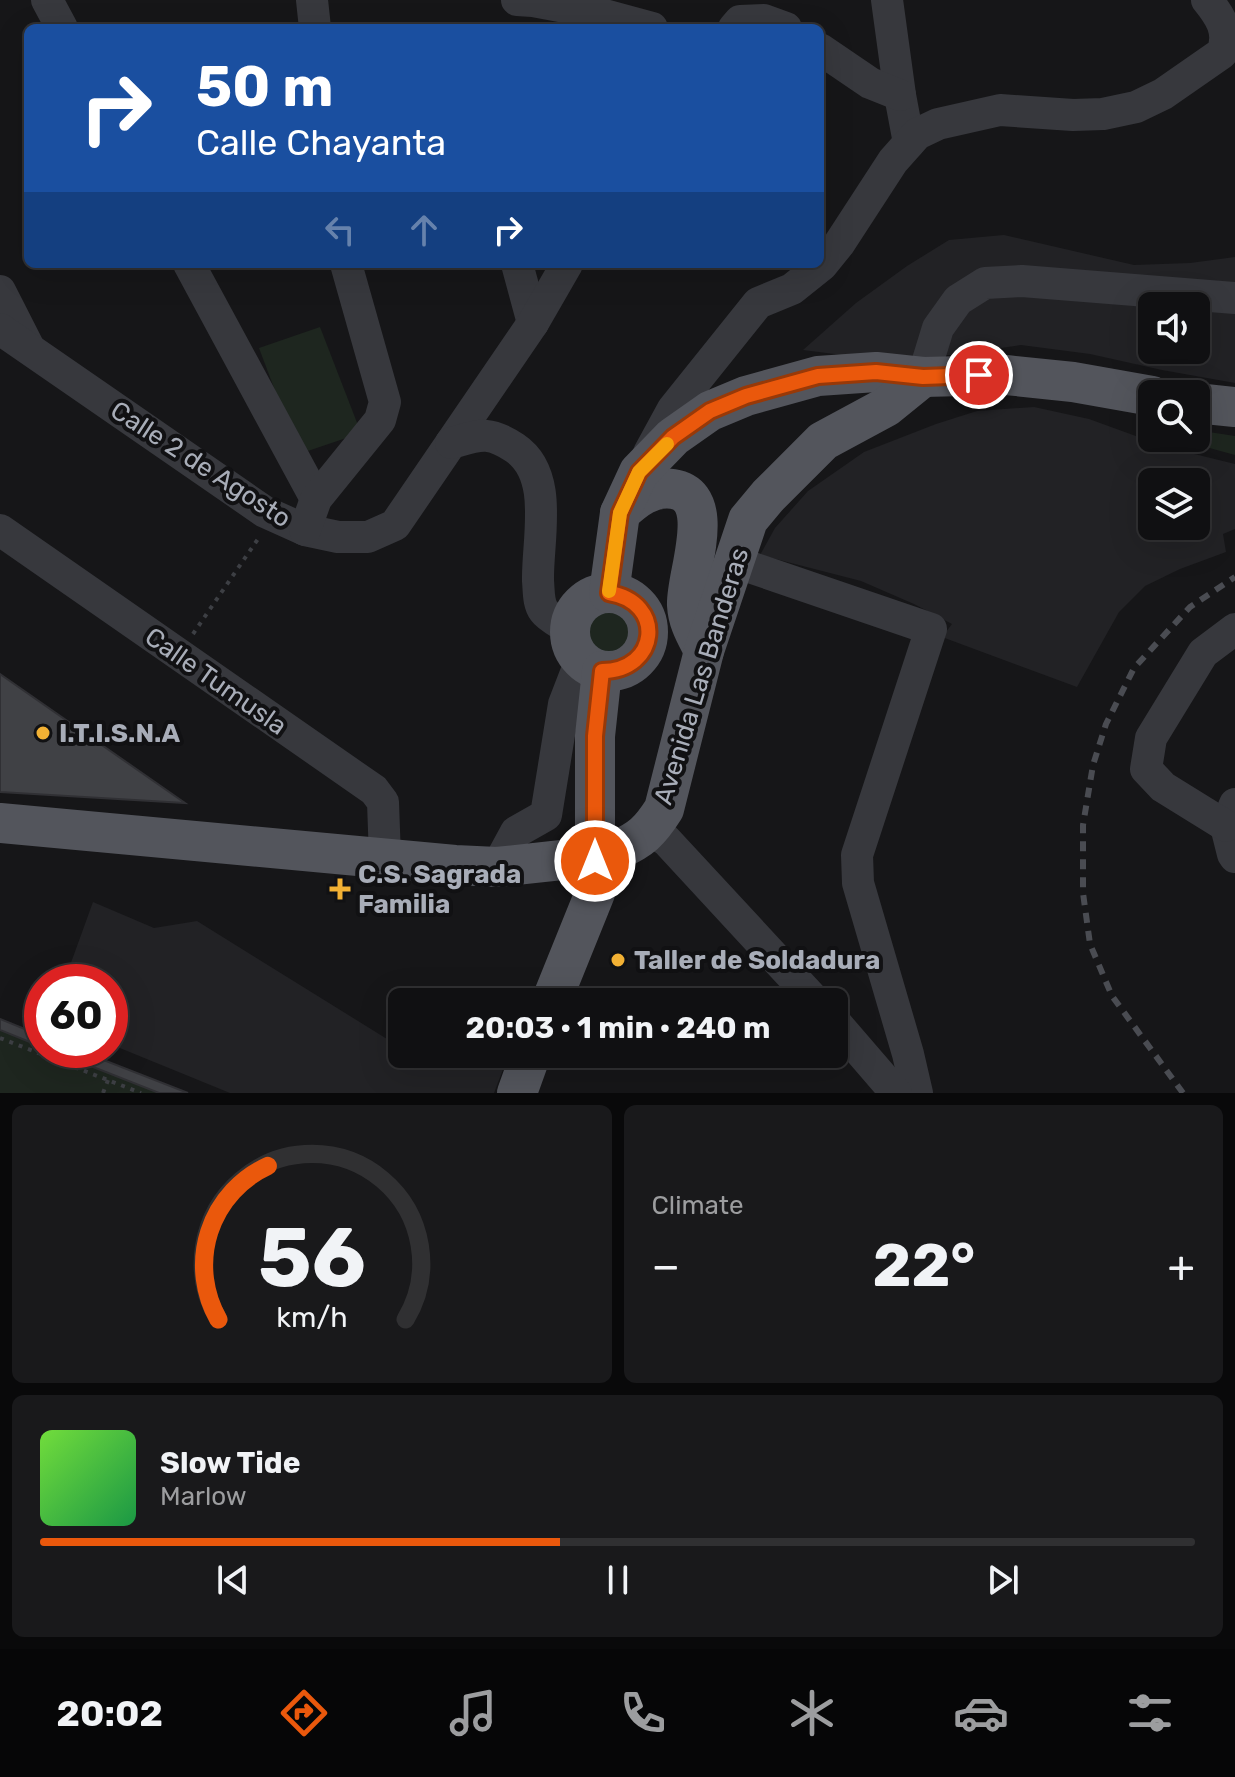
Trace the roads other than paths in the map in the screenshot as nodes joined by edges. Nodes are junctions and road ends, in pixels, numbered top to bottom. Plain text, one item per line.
1 (47, 0) edge
2 (312, 0) edge
3 (517, 0) edge
4 (887, 0) edge
5 (1207, 0) edge
6 (60, 24) edge
7 (315, 24) edge
8 (637, 24) edge
9 (737, 24) edge
10 (775, 24) edge
11 (824, 52) edge
12 (900, 95) junction
13 (909, 143) junction
14 (824, 263) edge
15 (191, 268) edge
16 (347, 268) edge
17 (518, 268) edge
18 (565, 268) edge
19 (818, 268) edge
20 (0, 291) edge
21 (1235, 298) edge
22 (533, 323) junction
23 (0, 329) edge
24 (29, 349) junction
25 (923, 377) junction
26 (1138, 394) edge
27 (1210, 404) edge
28 (1235, 407) edge
29 (451, 443) junction
30 (639, 472) junction
31 (316, 499) junction
32 (620, 513) junction
33 (0, 530) edge
34 (305, 530) junction
35 (735, 562) junction
36 (609, 593) junction
37 (1235, 629) edge
38 (704, 651) junction
39 (584, 653) junction
40 (1231, 815) edge
41 (0, 823) edge
42 (633, 840) junction
43 (1235, 857) edge
44 (385, 858) junction
45 (497, 867) junction
46 (557, 988) edge
47 (803, 988) edge
48 (848, 1037) edge
49 (526, 1068) edge
50 (517, 1093) edge
51 (896, 1093) edge
52 (917, 1093) edge

1 - 6 street
2 - 7 street
3 - 8 street
4 - 12 street
5 - 13 street
9 - 10 street
11 - 12 street
12 - 13 street
13 - 14 street
15 - 31 street
16 - 31 street
17 - 22 street
18 - 22 street, Calle 2 de Agosto
19 - 30 street
20 - 24 street
21 - 25 street
22 - 29 street, Calle 2 de Agosto
23 - 24 street, Calle 2 de Agosto
24 - 34 street, Calle 2 de Agosto
25 - 26 main road
25 - 30 main road
25 - 35 main road, Avenida Las Banderas
27 - 28 main road
29 - 34 street, Calle 2 de Agosto
29 - 39 street
30 - 32 main road
31 - 34 street
32 - 36 main road
32 - 38 main road
33 - 44 street, Calle Tumusla
35 - 38 main road, Avenida Las Banderas
35 - 52 street
36 - 39 main road
36 - 39 main road
37 - 40 street
38 - 42 main road, Avenida Las Banderas
39 - 45 street
39 - 46 main road
40 - 43 street
41 - 44 main road
42 - 45 main road, bridge
42 - 47 street
44 - 45 main road
48 - 51 street
49 - 50 main road

